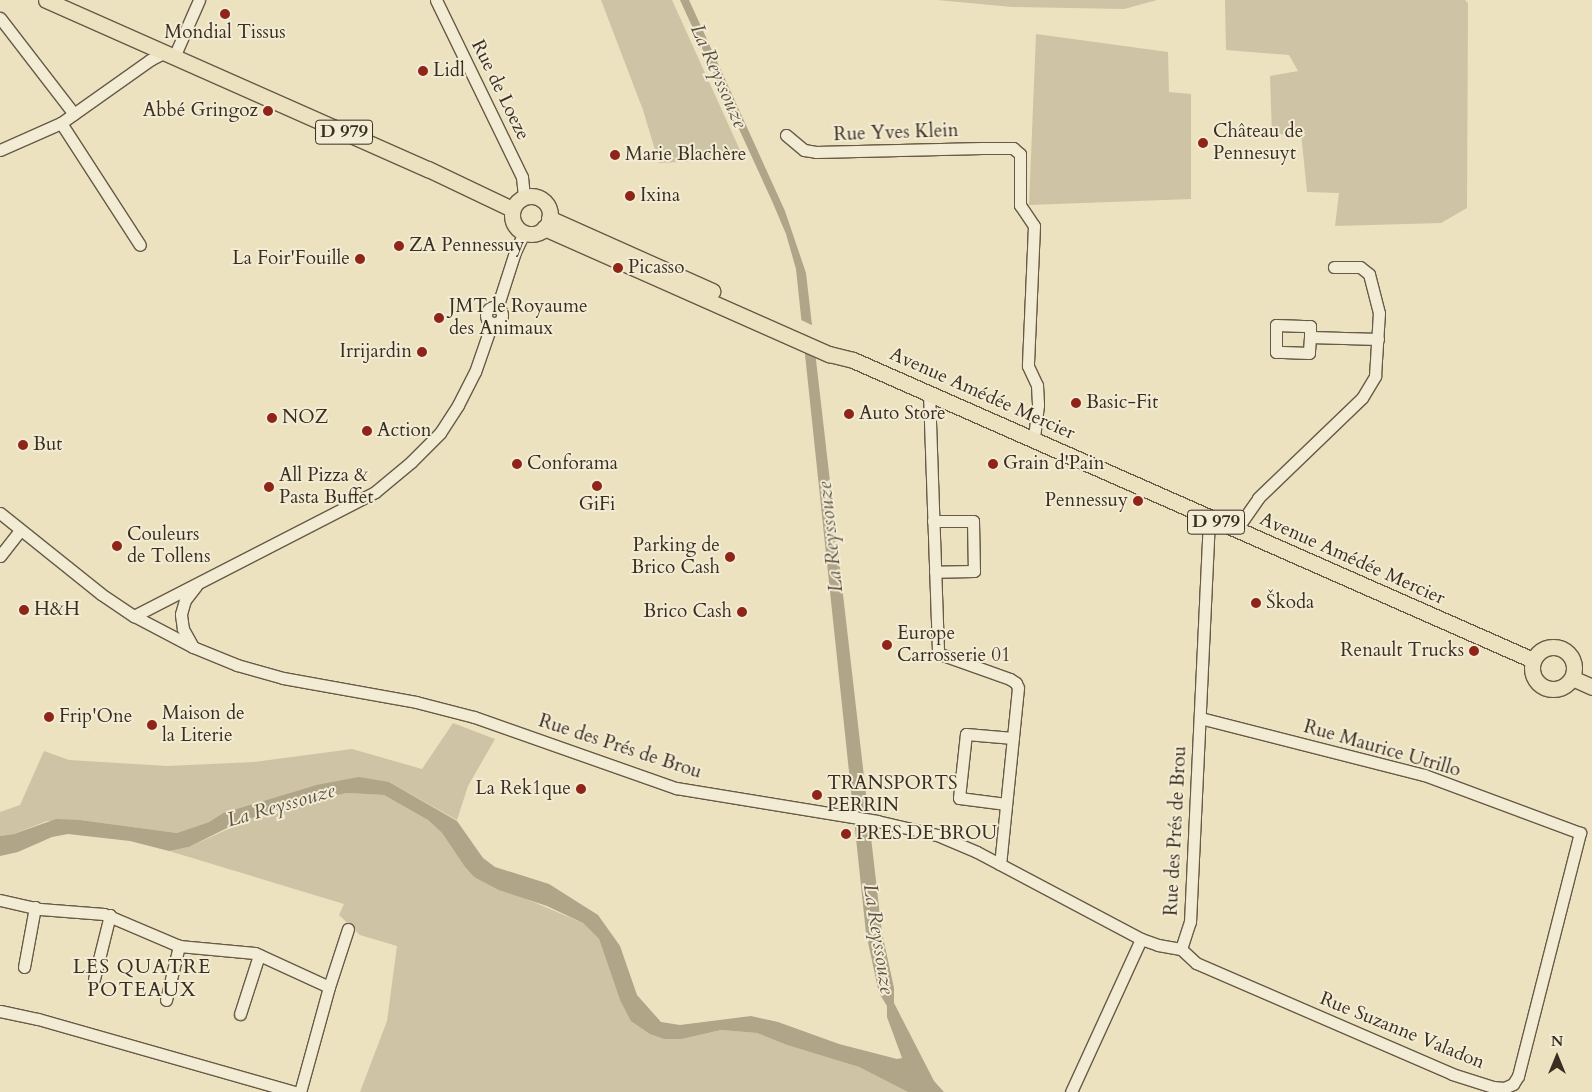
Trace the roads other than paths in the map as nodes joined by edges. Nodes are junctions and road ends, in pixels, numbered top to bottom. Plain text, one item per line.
1 (46, 0) edge
2 (200, 0) edge
3 (436, 0) edge
4 (0, 18) edge
5 (169, 54) junction
6 (74, 114) junction
7 (61, 123) junction
8 (786, 135) dead end
9 (0, 150) edge
10 (524, 197) junction
11 (512, 209) junction
12 (547, 223) junction
13 (524, 233) junction
14 (140, 245) dead end
15 (1334, 267) dead end
16 (1310, 337) dead end
17 (1378, 339) junction
18 (928, 393) junction
19 (1034, 439) junction
20 (0, 513) edge
21 (1208, 518) junction
22 (933, 521) junction
23 (20, 530) junction
24 (1236, 530) junction
25 (0, 556) edge
26 (934, 572) junction
27 (198, 583) junction
28 (134, 616) junction
29 (193, 647) junction
30 (1533, 660) junction
31 (1572, 678) junction
32 (1592, 687) edge
33 (1200, 718) junction
34 (1013, 738) junction
35 (1006, 804) junction
36 (1580, 832) joint
37 (1000, 864) junction
38 (0, 900) edge
39 (35, 907) junction
40 (110, 916) junction
41 (348, 929) dead end
42 (1141, 939) junction
43 (179, 946) junction
44 (1181, 949) junction
45 (259, 955) junction
46 (24, 967) dead end
47 (94, 979) dead end
48 (329, 987) junction
49 (166, 1000) dead end
50 (0, 1011) edge
51 (240, 1014) dead end
52 (295, 1092) edge
53 (300, 1092) edge
54 (1070, 1092) edge

1 - 5 main road, D 979
2 - 5 street
3 - 10 street, Rue de Loeze
4 - 6 street
5 - 6 street
5 - 11 main road, D 979
6 - 7 street
7 - 9 street
7 - 14 street
8 - 19 street, Rue Yves Klein
10 - 11 main road
10 - 12 main road
11 - 13 main road
12 - 13 main road
12 - 18 main road, Avenue Amédée Mercier / D 979
13 - 27 street
15 - 17 street
16 - 17 street
17 - 24 street
18 - 19 main road, Avenue Amédée Mercier / D 979
18 - 22 street
19 - 21 main road, Avenue Amédée Mercier / D 979
20 - 23 street, Rue des Prés de Brou
21 - 24 main road, Avenue Amédée Mercier / D 979
21 - 33 street, Rue des Prés de Brou
22 - 26 street
22 - 26 street
23 - 25 street
23 - 28 street, Rue des Prés de Brou
24 - 30 main road, Avenue Amédée Mercier / D 979
26 - 34 street
27 - 28 street
27 - 29 street
28 - 29 street, Rue des Prés de Brou
29 - 37 street, Rue des Prés de Brou
30 - 31 main road
30 - 31 main road
31 - 32 main road
33 - 36 street, Rue Maurice Utrillo
33 - 44 street, Rue des Prés de Brou
34 - 35 street
34 - 35 street
35 - 37 street
36 - 44 street, Rue Suzanne Valadon
37 - 42 street, Rue des Prés de Brou
38 - 39 street
39 - 40 street
39 - 46 street
40 - 43 street
40 - 47 street
41 - 48 street
42 - 44 street, Rue des Prés de Brou
42 - 54 street
43 - 45 street
43 - 49 street
45 - 48 street
45 - 51 street
48 - 53 street
50 - 52 street

